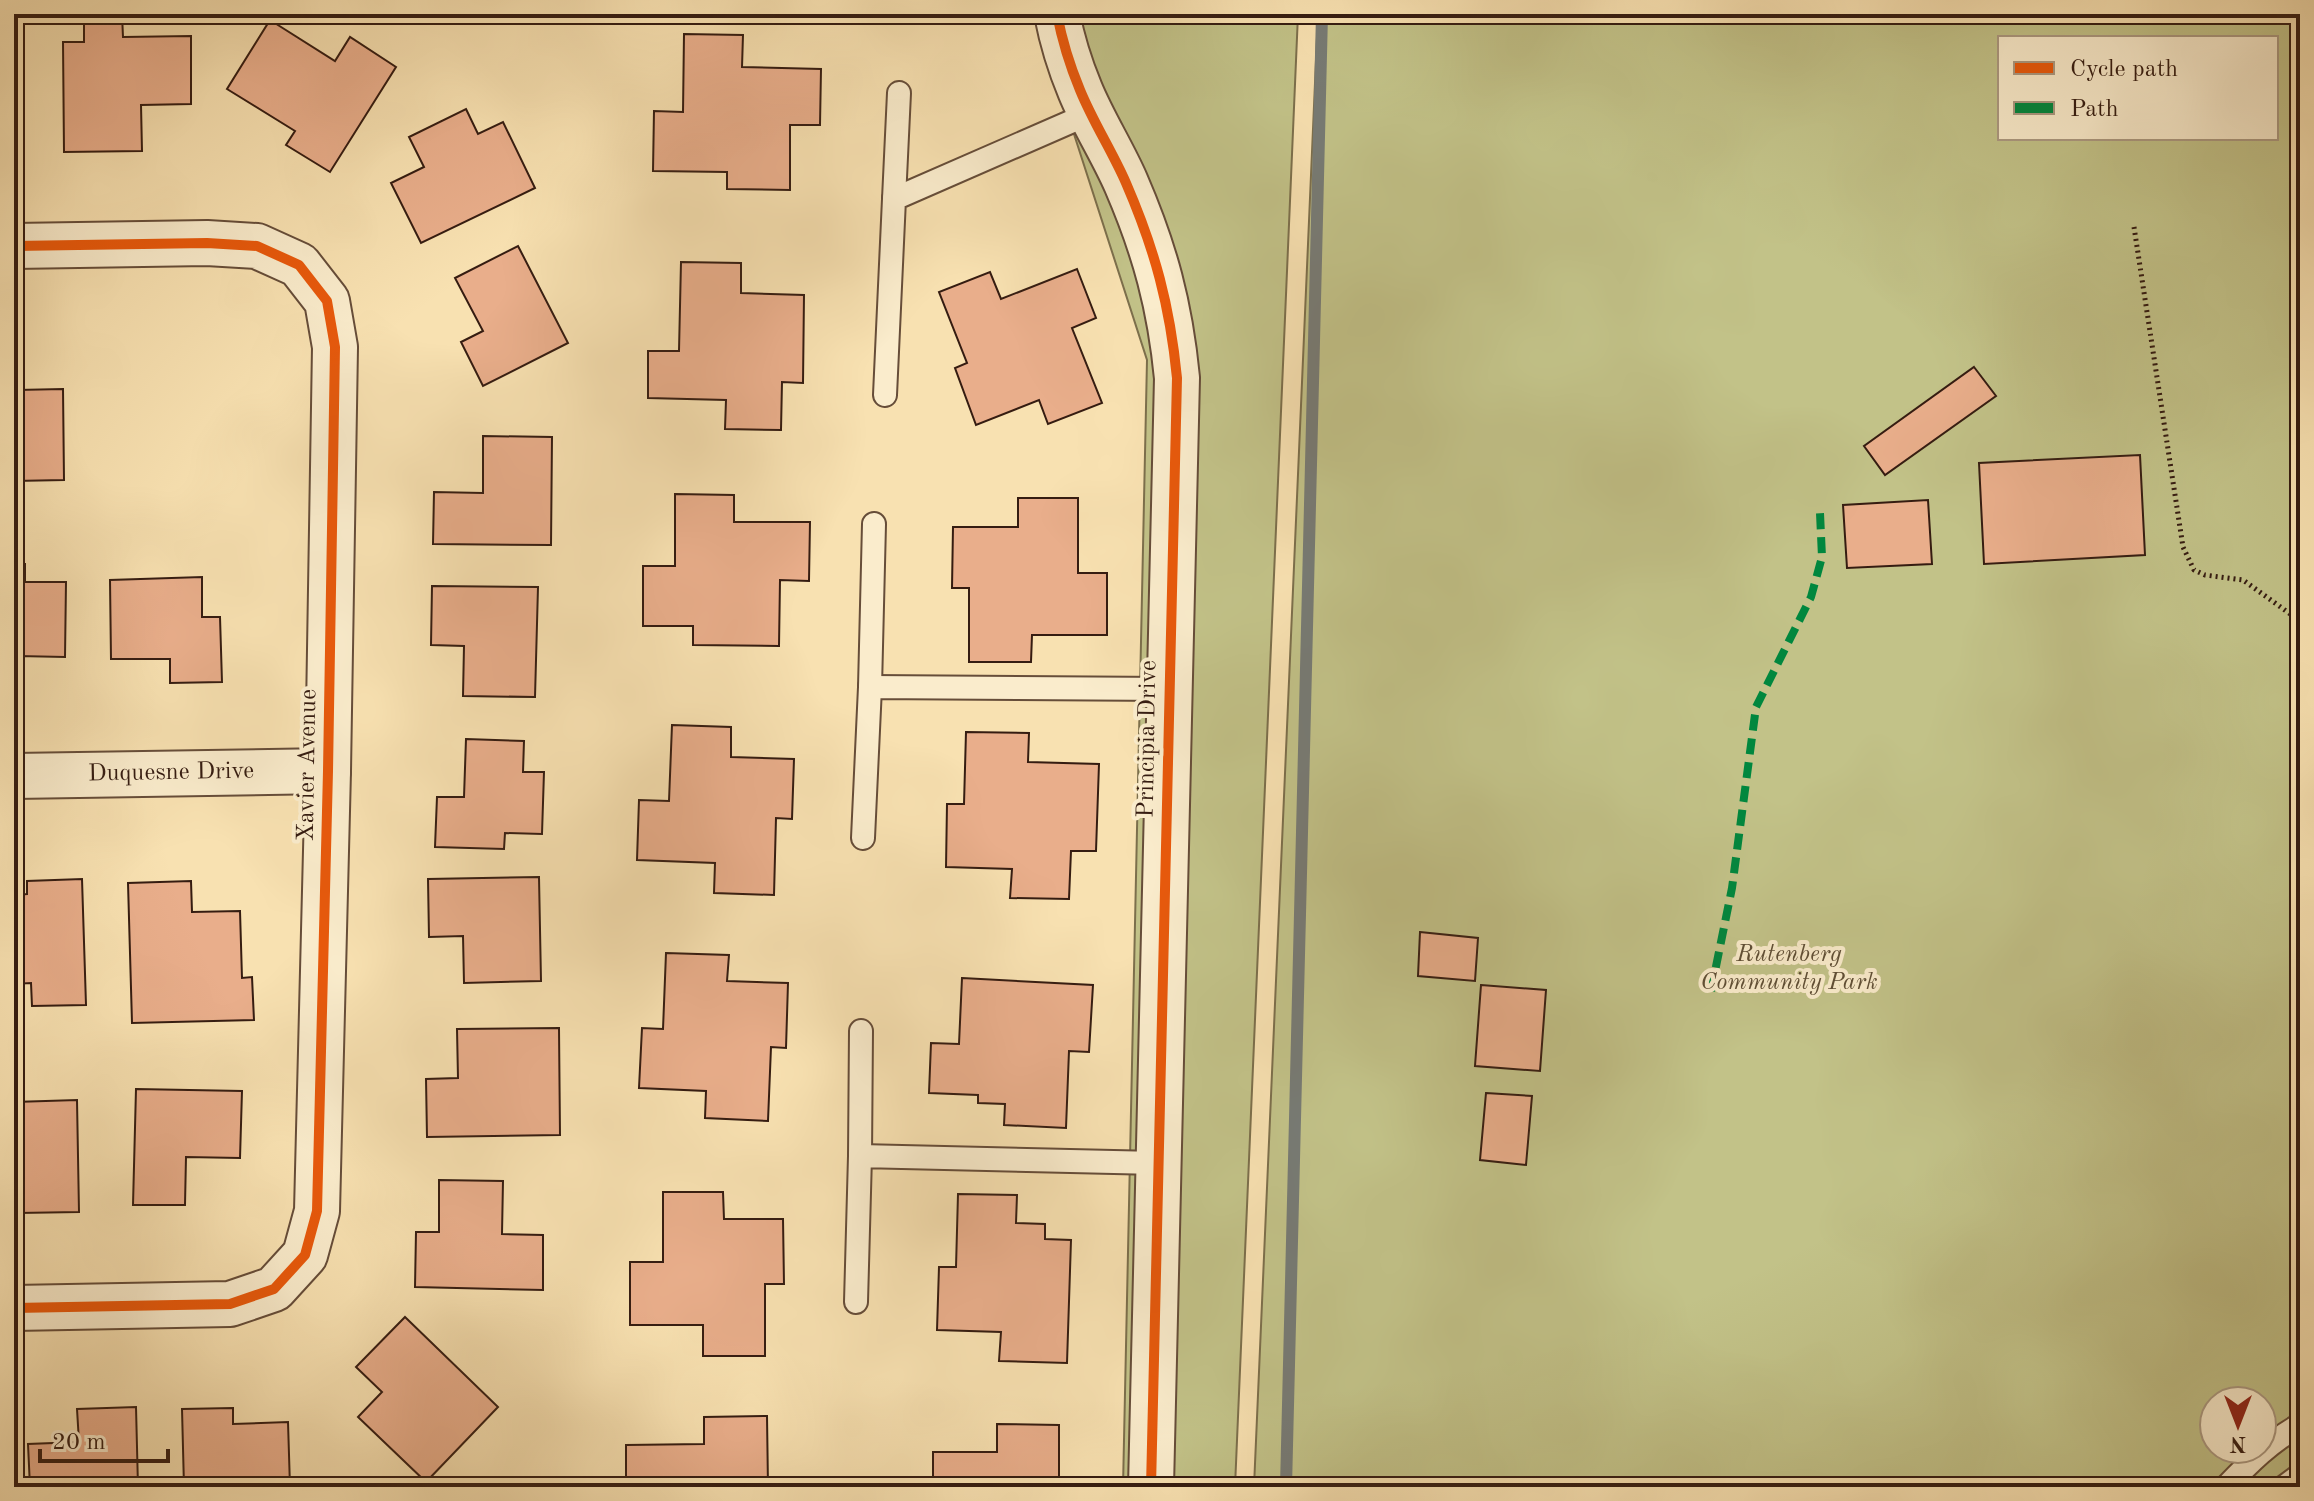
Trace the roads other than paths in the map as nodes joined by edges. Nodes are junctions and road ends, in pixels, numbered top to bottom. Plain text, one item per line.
1 (1057, 14) edge
2 (899, 93) dead end
3 (1091, 113) junction
4 (894, 199) junction
5 (14, 246) edge
6 (885, 395) dead end
7 (874, 524) dead end
8 (870, 687) junction
9 (1169, 689) junction
10 (328, 771) junction
11 (14, 776) edge
12 (863, 838) dead end
13 (861, 1031) dead end
14 (860, 1156) junction
15 (1157, 1163) junction
16 (856, 1302) dead end
17 (14, 1308) edge
18 (2300, 1425) edge
19 (2300, 1475) edge
20 (1151, 1487) edge
21 (2226, 1487) edge
22 (2284, 1487) edge

1 - 3 street, Principia Drive
2 - 4 lane
3 - 4 lane
3 - 9 street, Principia Drive
4 - 6 lane
5 - 10 street, Xavier Avenue
7 - 8 lane
8 - 9 lane
8 - 12 lane
9 - 15 street, Principia Drive
10 - 11 street, Duquesne Drive
10 - 17 street, Xavier Avenue
13 - 14 lane
14 - 15 lane
14 - 16 lane
15 - 20 street, Principia Drive
18 - 21 lane
19 - 22 lane

